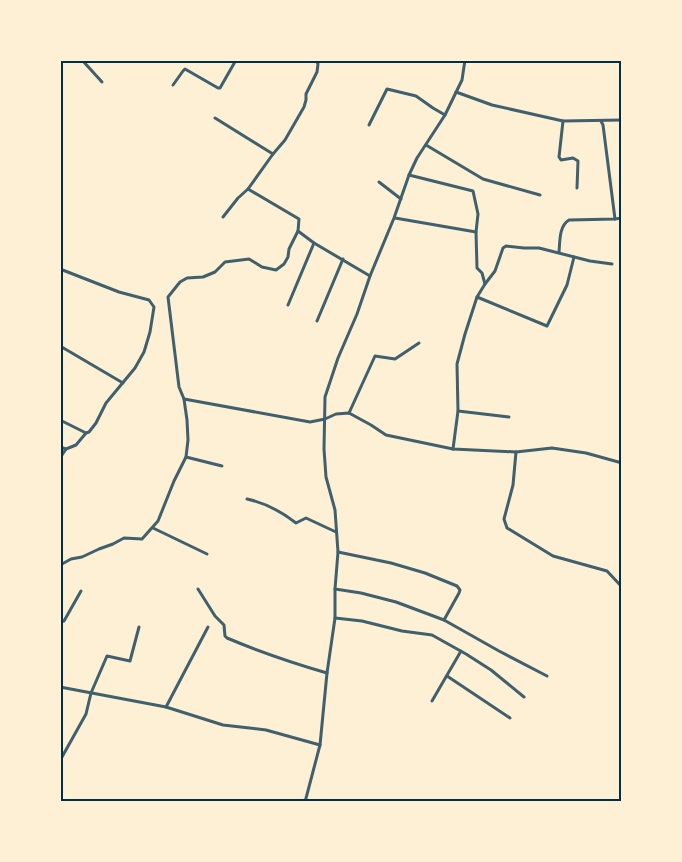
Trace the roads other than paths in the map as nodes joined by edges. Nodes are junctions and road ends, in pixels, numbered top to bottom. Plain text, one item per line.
1 (82, 60) edge
2 (236, 60) edge
3 (316, 60) edge
4 (465, 60) edge
5 (102, 82) dead end
6 (173, 85) dead end
7 (456, 92) junction
8 (445, 115) junction
9 (215, 118) dead end
10 (622, 120) edge
11 (601, 121) junction
12 (563, 122) junction
13 (369, 125) dead end
14 (426, 145) junction
15 (273, 154) junction
16 (409, 175) junction
17 (379, 182) dead end
18 (577, 188) dead end
19 (248, 189) junction
20 (540, 195) dead end
21 (401, 199) junction
22 (223, 217) dead end
23 (394, 218) junction
24 (622, 218) edge
25 (615, 219) junction
26 (298, 231) junction
27 (476, 232) junction
28 (314, 243) junction
29 (559, 252) junction
30 (574, 257) junction
31 (343, 260) junction
32 (612, 264) dead end
33 (60, 269) edge
34 (370, 276) junction
35 (485, 284) junction
36 (477, 297) junction
37 (288, 305) dead end
38 (317, 321) dead end
39 (419, 343) dead end
40 (60, 346) edge
41 (123, 383) junction
42 (184, 399) junction
43 (458, 411) junction
44 (349, 413) junction
45 (509, 417) dead end
46 (325, 419) junction
47 (60, 420) edge
48 (86, 433) junction
49 (60, 447) edge
50 (66, 449) junction
51 (453, 449) junction
52 (516, 452) junction
53 (186, 457) junction
54 (60, 458) edge
55 (622, 463) edge
56 (222, 466) dead end
57 (247, 499) dead end
58 (153, 528) junction
59 (336, 532) junction
60 (338, 552) junction
61 (207, 554) dead end
62 (60, 568) edge
63 (622, 587) edge
64 (198, 589) dead end
65 (335, 589) junction
66 (81, 591) dead end
67 (335, 618) junction
68 (444, 620) junction
69 (60, 622) edge
70 (140, 627) dead end
71 (208, 627) dead end
72 (461, 651) junction
73 (327, 673) junction
74 (447, 676) junction
75 (547, 676) dead end
76 (60, 687) edge
77 (91, 693) junction
78 (524, 697) dead end
79 (432, 701) dead end
80 (166, 707) junction
81 (510, 718) dead end
82 (320, 745) junction
83 (62, 758) dead end
84 (304, 802) edge

1 - 5 street
2 - 6 street
3 - 15 street
4 - 7 street
7 - 8 street
7 - 12 street
8 - 13 street
8 - 14 street
9 - 15 street
10 - 11 street
11 - 12 street
11 - 25 street
12 - 18 street
14 - 16 street
14 - 20 street
15 - 19 street
16 - 21 street
16 - 27 street
17 - 21 street
19 - 22 street
19 - 26 street
21 - 23 street
23 - 27 street
23 - 34 street
24 - 25 street
25 - 29 street
26 - 28 street
26 - 42 street
27 - 35 street
28 - 31 street
28 - 37 street
29 - 30 street
29 - 35 street
30 - 32 street
30 - 36 street
31 - 34 street
31 - 38 street
33 - 41 street
34 - 46 street
35 - 36 street
36 - 43 street
39 - 44 street
40 - 41 street
41 - 48 street
42 - 46 street
42 - 53 street
43 - 45 street
43 - 51 street
44 - 46 street
44 - 51 street
46 - 59 street
47 - 48 street
48 - 50 street
49 - 50 street
50 - 54 street
51 - 52 street
52 - 55 street
52 - 63 street
53 - 56 street
53 - 58 street
57 - 59 street
58 - 61 street
58 - 62 street
59 - 60 street
60 - 65 street
60 - 68 street
64 - 73 street
65 - 67 street
65 - 68 street
66 - 69 street
67 - 72 street
67 - 73 street
68 - 75 street
70 - 77 street
71 - 80 street
72 - 74 street
72 - 78 street
73 - 82 street
74 - 79 street
74 - 81 street
76 - 77 street
77 - 80 street
77 - 83 street
80 - 82 street
82 - 84 street

